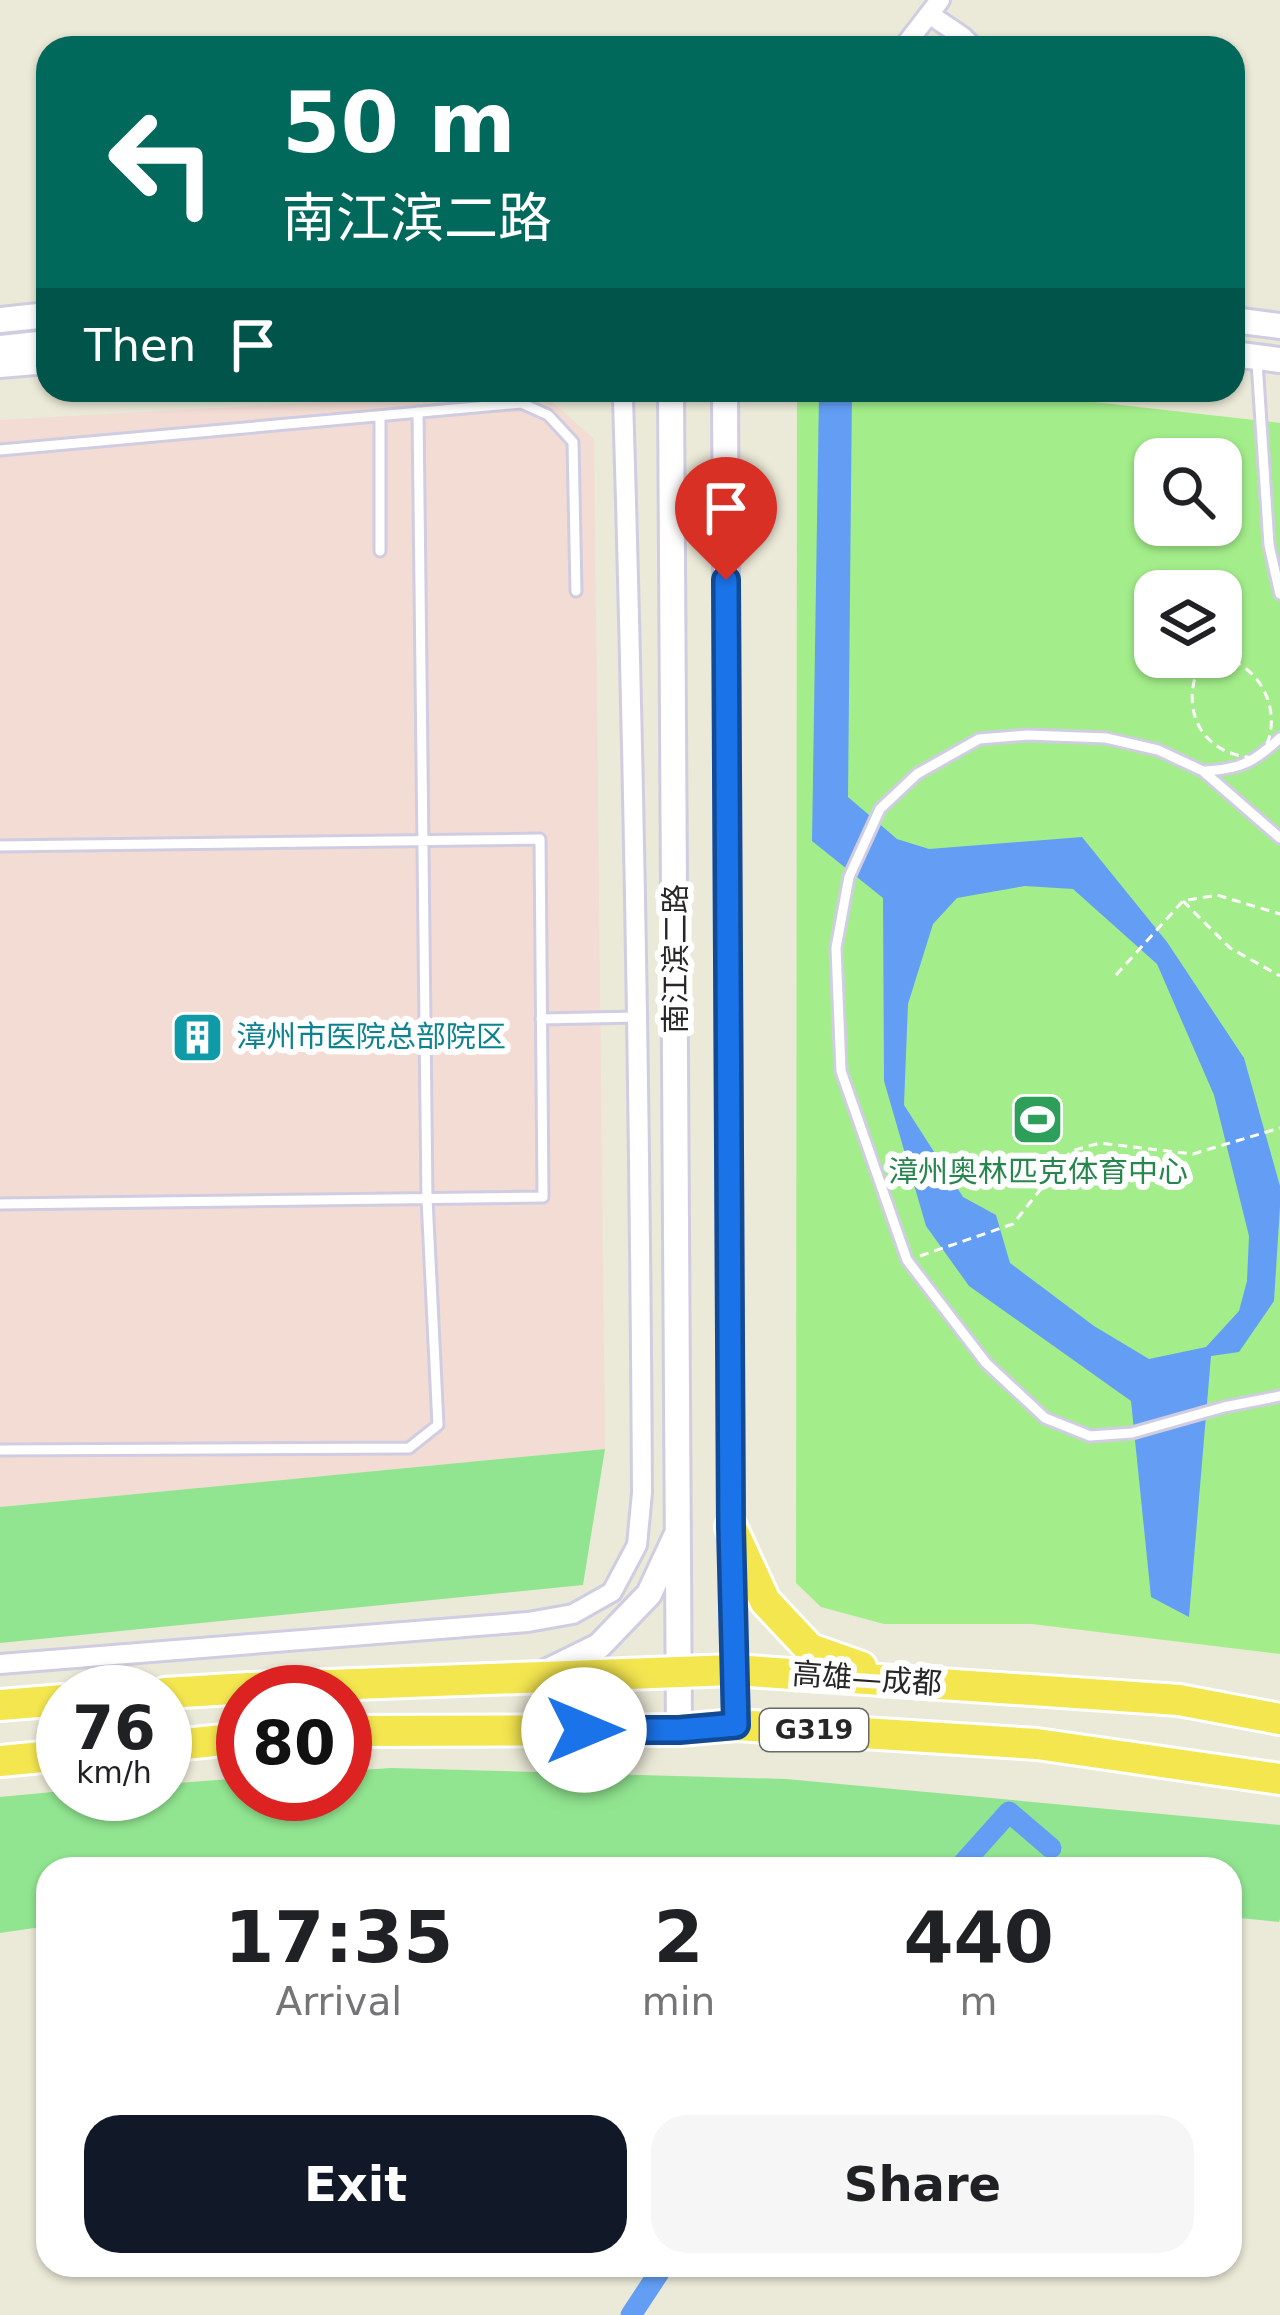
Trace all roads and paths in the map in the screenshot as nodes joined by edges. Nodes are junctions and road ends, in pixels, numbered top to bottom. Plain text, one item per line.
1 (935, 7) edge
2 (912, 36) edge
3 (962, 36) edge
4 (36, 316) edge
5 (0, 320) edge
6 (1245, 322) edge
7 (1280, 326) edge
8 (36, 344) edge
9 (0, 348) edge
10 (1256, 357) edge
11 (36, 365) edge
12 (0, 368) edge
13 (622, 402) edge
14 (671, 402) edge
15 (725, 402) edge
16 (418, 412) junction
17 (380, 417) junction
18 (0, 450) edge
19 (380, 551) dead end
20 (576, 591) dead end
21 (1280, 594) edge
22 (1280, 738) edge
23 (1258, 758) junction
24 (1204, 771) junction
25 (1280, 838) edge
26 (423, 841) junction
27 (0, 846) edge
28 (1183, 902) junction
29 (1280, 914) edge
30 (1116, 975) dead end
31 (1280, 976) edge
32 (638, 1016) junction
33 (541, 1019) junction
34 (1280, 1128) edge
35 (427, 1199) junction
36 (0, 1204) edge
37 (907, 1260) junction
38 (1280, 1396) edge
39 (0, 1450) edge
40 (731, 1527) junction
41 (680, 1529) junction
42 (0, 1664) edge
43 (733, 1670) junction
44 (680, 1671) junction
45 (536, 1677) junction
46 (901, 1681) junction
47 (192, 1692) edge
48 (36, 1702) edge
49 (0, 1705) edge
50 (1280, 1719) edge
51 (736, 1725) junction
52 (679, 1730) junction
53 (372, 1731) edge
54 (36, 1758) edge
55 (0, 1761) edge
56 (1280, 1779) edge

1 - 2 street
1 - 3 street
4 - 5 street
6 - 7 street
8 - 9 street
10 - 21 lane
11 - 12 street
13 - 32 street
14 - 41 street, 南江滨二路
15 - 40 street, 南江滨二路
16 - 17 lane
16 - 20 lane
16 - 26 lane
17 - 18 lane
17 - 19 lane
22 - 23 lane
23 - 23 path
23 - 24 lane
24 - 25 lane
24 - 37 lane
26 - 27 lane
26 - 33 lane
26 - 35 lane
28 - 29 path
28 - 30 path
28 - 31 path
32 - 33 lane
32 - 42 street
33 - 35 lane
34 - 37 path
35 - 36 lane
35 - 39 lane
37 - 38 lane
40 - 43 street, 南江滨二路
40 - 46 highway
41 - 44 street, 南江滨二路
41 - 45 street, 南江滨二路
43 - 44 highway, 高雄—成都 / G319
43 - 46 highway, 高雄—成都 / G319
43 - 51 street, 南江滨二路
44 - 45 highway, 高雄—成都 / G319
44 - 52 street, 南江滨二路
45 - 47 highway, 高雄—成都 / G319
46 - 50 highway, 高雄—成都 / G319
48 - 49 highway
51 - 52 highway, 高雄—成都 / G319
51 - 56 highway, 高雄—成都 / G319
52 - 53 highway, 高雄—成都 / G319
54 - 55 highway

